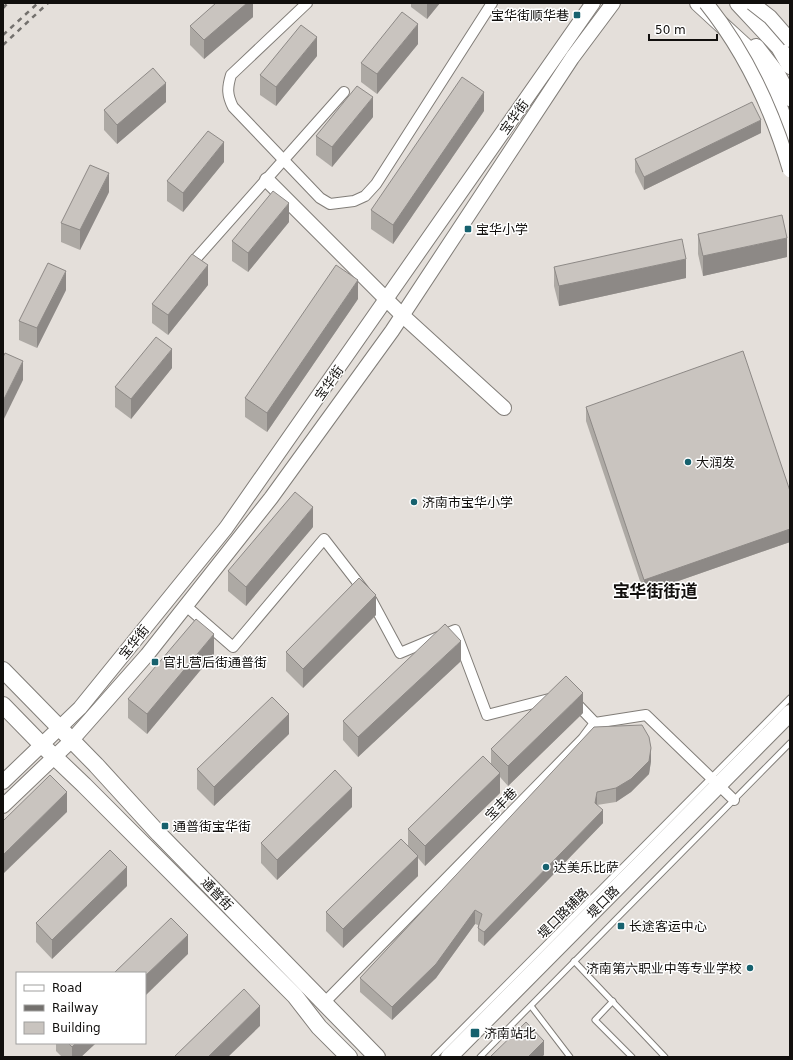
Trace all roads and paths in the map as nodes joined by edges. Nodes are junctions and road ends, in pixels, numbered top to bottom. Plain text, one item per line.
1 (307, 3) edge
2 (492, 3) edge
3 (593, 3) edge
4 (613, 3) edge
5 (698, 3) edge
6 (706, 3) edge
7 (713, 3) edge
8 (738, 3) edge
9 (752, 3) edge
10 (762, 3) edge
11 (790, 40) edge
12 (790, 49) edge
13 (790, 66) edge
14 (344, 92) dead end
15 (790, 98) edge
16 (790, 135) edge
17 (284, 160) junction
18 (790, 170) edge
19 (267, 180) junction
20 (193, 262) edge
21 (386, 300) junction
22 (402, 315) junction
23 (504, 408) dead end
24 (186, 606) junction
25 (3, 670) edge
26 (3, 679) edge
27 (790, 698) edge
28 (3, 704) edge
29 (41, 709) junction
30 (790, 713) edge
31 (594, 723) junction
32 (790, 726) edge
33 (60, 729) junction
34 (71, 740) junction
35 (790, 743) edge
36 (42, 745) junction
37 (54, 757) junction
38 (3, 782) edge
39 (722, 789) junction
40 (3, 806) edge
41 (574, 961) junction
42 (613, 1001) junction
43 (324, 1003) junction
44 (531, 1006) junction
45 (349, 1057) edge
46 (377, 1057) edge
47 (434, 1057) edge
48 (449, 1057) edge
49 (460, 1057) edge
50 (480, 1057) edge
51 (570, 1057) edge
52 (632, 1057) edge
53 (665, 1057) edge

1 - 17 street
2 - 17 street
3 - 21 main road, 宝华街
4 - 22 main road, 宝华街
5 - 16 main road
6 - 18 main road, bridge
7 - 15 main road
8 - 13 main road
9 - 11 main road, bridge
10 - 12 main road
14 - 17 street
17 - 19 street
19 - 20 street
19 - 21 main road
21 - 22 main road
21 - 33 main road, 宝华街
22 - 23 main road
22 - 24 main road, 宝华街
24 - 31 street
24 - 34 main road, 宝华街
25 - 29 main road, 通普街
26 - 29 main road
27 - 39 lane, 堤口路辅路
28 - 36 main road, 通普街
29 - 33 main road, 通普街
30 - 39 main road, 堤口路
31 - 39 street
31 - 43 street, 宝丰巷
32 - 39 main road, 堤口路
33 - 34 main road, 通普街
33 - 36 main road, 宝华街
34 - 37 main road, 宝华街
34 - 43 main road, 通普街
35 - 39 lane, 堤口路辅路
36 - 37 main road, 通普街
36 - 38 main road, 宝华街
37 - 40 main road, 宝华街
37 - 45 main road, 通普街
39 - 41 lane, 堤口路辅路
39 - 47 lane, 堤口路辅路
39 - 48 main road, 堤口路
39 - 49 main road, 堤口路
41 - 42 lane
41 - 44 lane, 堤口路辅路
42 - 52 lane
42 - 53 lane
43 - 46 main road, 通普街
44 - 50 lane, 堤口路辅路
44 - 51 lane

